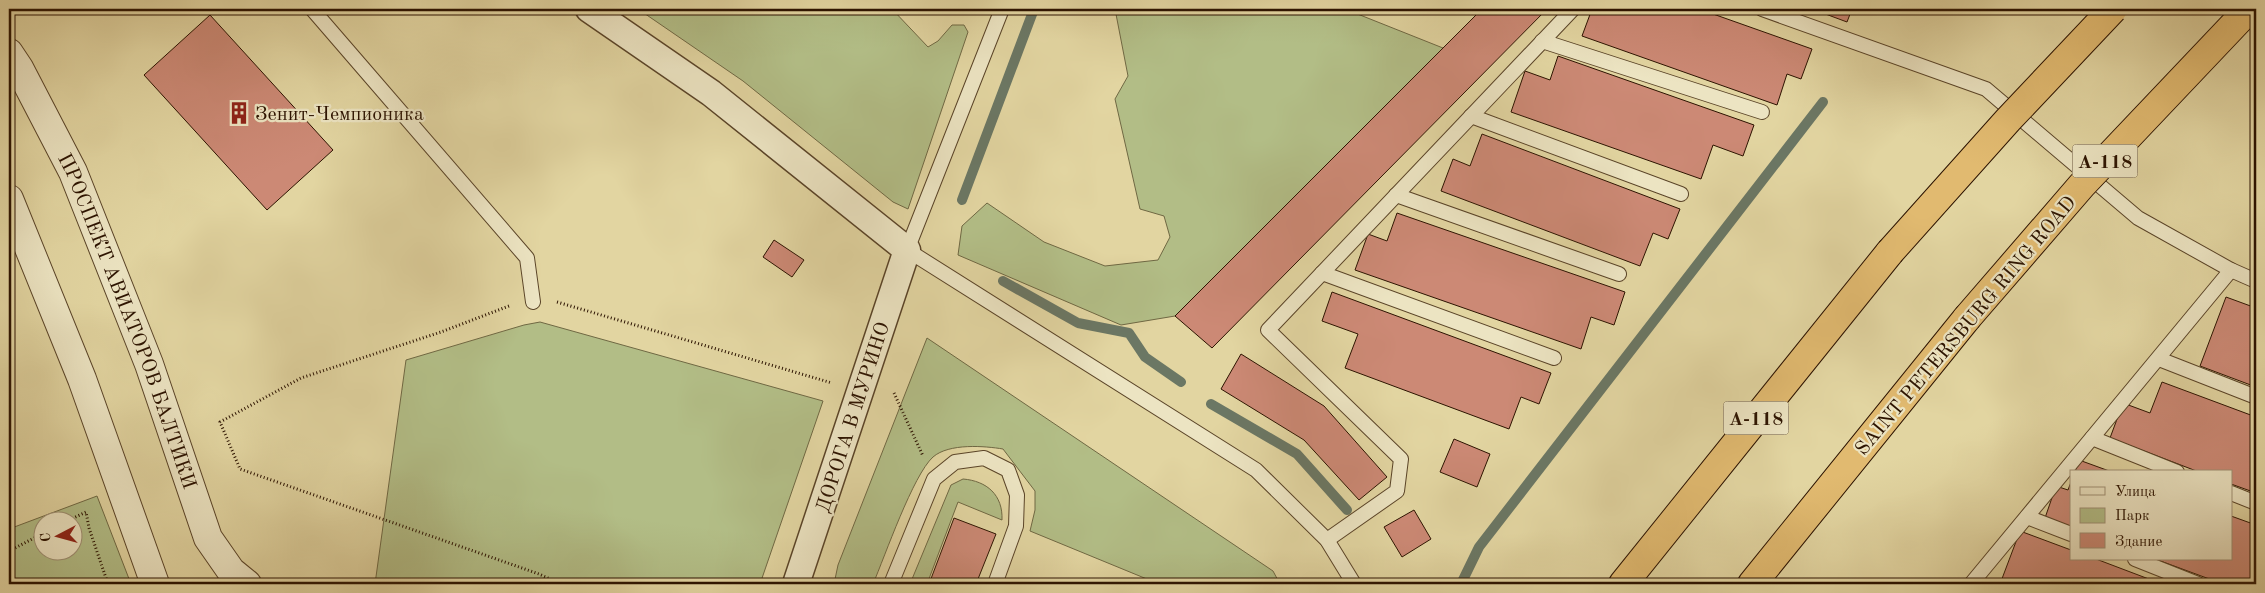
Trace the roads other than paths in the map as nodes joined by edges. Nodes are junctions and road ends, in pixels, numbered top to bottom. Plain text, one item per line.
1 (312, 9) edge
2 (589, 9) edge
3 (1002, 9) edge
4 (1572, 9) edge
5 (1762, 9) edge
6 (2113, 9) edge
7 (2249, 9) edge
8 (1542, 41) junction
9 (9, 53) edge
10 (1762, 112) dead end
11 (1471, 116) junction
12 (1681, 194) dead end
13 (1396, 195) junction
14 (9, 199) edge
15 (907, 250) junction
16 (2231, 270) junction
17 (1322, 273) junction
18 (1619, 274) dead end
19 (2256, 281) edge
20 (533, 302) road end
21 (1554, 358) dead end
22 (2158, 359) junction
23 (2256, 397) edge
24 (2092, 438) junction
25 (2173, 470) edge
26 (2232, 493) edge
27 (2256, 503) edge
28 (2027, 517) junction
29 (2070, 534) edge
30 (1327, 540) junction
31 (2137, 560) edge
32 (155, 584) edge
33 (247, 584) edge
34 (796, 584) edge
35 (892, 584) edge
36 (995, 584) edge
37 (1354, 584) edge
38 (1623, 584) edge
39 (1752, 584) edge
40 (1971, 584) edge
41 (2198, 584) edge

1 - 20 lane
2 - 15 street
3 - 15 lane
4 - 8 lane
5 - 16 lane
6 - 38 highway, А-118, bridge
7 - 39 highway, SAINT PETERSBURG RING ROAD / А-118, bridge
8 - 10 lane
8 - 11 lane
9 - 33 street, ПРОСПЕКТ АВИАТОРОВ БАЛТИКИ
11 - 12 lane
11 - 13 lane
13 - 17 lane
13 - 18 lane
14 - 32 street
15 - 30 lane
15 - 34 street, ДОРОГА В МУРИНО
16 - 19 lane
16 - 22 lane
17 - 21 lane
17 - 30 lane
22 - 23 lane
22 - 24 lane
24 - 25 lane
24 - 28 lane
26 - 27 lane
28 - 29 lane
28 - 40 lane
30 - 37 lane
31 - 41 lane
35 - 36 lane

